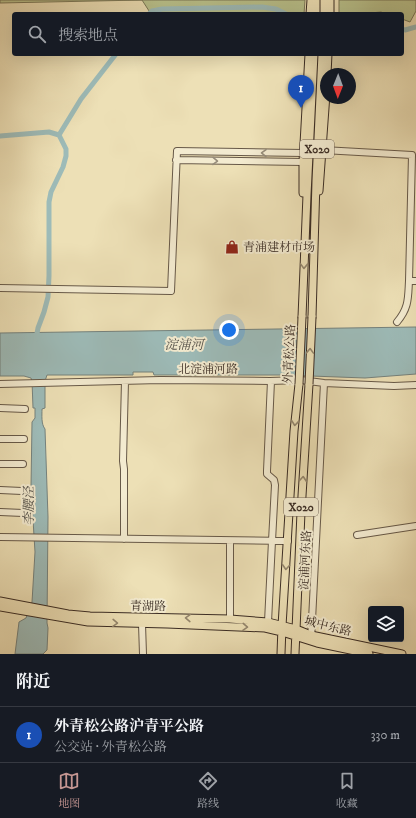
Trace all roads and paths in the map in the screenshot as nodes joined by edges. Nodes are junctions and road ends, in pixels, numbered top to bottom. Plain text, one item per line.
1 (312, 1) edge
2 (310, 12) edge
3 (315, 12) edge
4 (309, 56) edge
5 (314, 56) edge
6 (322, 56) edge
7 (328, 56) edge
8 (327, 68) edge
9 (317, 82) junction
10 (325, 104) edge
11 (323, 150) junction
12 (303, 153) junction
13 (176, 160) junction
14 (303, 162) junction
15 (306, 213) junction
16 (315, 217) junction
17 (413, 281) edge
18 (0, 288) edge
19 (397, 322) dead end
20 (272, 380) junction
21 (125, 381) junction
22 (0, 384) edge
23 (324, 384) junction
24 (416, 385) edge
25 (0, 408) edge
26 (25, 409) dead end
27 (0, 439) edge
28 (24, 439) dead end
29 (0, 464) edge
30 (23, 464) dead end
31 (0, 490) edge
32 (22, 491) dead end
33 (0, 512) edge
34 (22, 513) dead end
35 (416, 526) edge
36 (357, 534) dead end
37 (0, 537) edge
38 (124, 539) junction
39 (230, 541) junction
40 (272, 541) junction
41 (288, 541) junction
42 (0, 601) edge
43 (0, 607) edge
44 (26, 609) junction
45 (49, 613) junction
46 (230, 619) junction
47 (268, 622) junction
48 (142, 624) junction
49 (282, 629) junction
50 (296, 633) junction
51 (311, 638) junction
52 (142, 654) edge
53 (282, 654) edge
54 (295, 654) edge
55 (369, 654) edge
56 (402, 654) edge

1 - 2 main road
1 - 3 main road
4 - 12 main road
5 - 9 main road, 外青松公路 / X020
6 - 9 main road, 外青松公路 / X020
7 - 8 main road
9 - 15 main road, 外青松公路 / X020
9 - 16 main road, 外青松公路 / X020
10 - 11 main road
11 - 16 main road
11 - 17 street
12 -> 13 street
12 - 14 main road
13 -> 14 street
13 - 18 street
14 - 15 main road
15 -> 41 main road, 外青松公路 / X020, bridge
50 -> 16 main road, 外青松公路 / X020, bridge
17 - 19 street
20 - 21 street, 北淀浦河路
20 - 23 street, 北淀浦河路
20 - 40 street
21 - 22 street, 北淀浦河路
21 - 38 street
23 - 24 street, 北淀浦河路
23 - 51 street, 淀浦河东路
25 - 26 street
27 - 28 street
29 - 30 street
31 - 32 street
33 - 34 street
35 - 36 street
37 - 38 street
38 - 39 street
39 - 40 street
39 - 46 street
40 - 41 street
40 - 47 street
41 -> 49 main road, 外青松公路 / X020
42 - 44 main road, 青湖路
43 - 44 main road, 青湖路
44 - 45 main road, 青湖路
46 -> 45 main road, 青湖路
45 -> 48 main road, 青湖路
46 - 47 main road, 青湖路
47 - 49 main road, 青湖路
48 -> 49 main road, 青湖路
48 - 52 street
49 - 50 main road, 城中东路
49 - 53 main road, 外青松公路 / X020
50 - 51 main road, 城中东路
50 - 54 main road, 外青松公路 / X020
51 - 55 main road, 城中东路
51 - 56 main road, 城中东路

